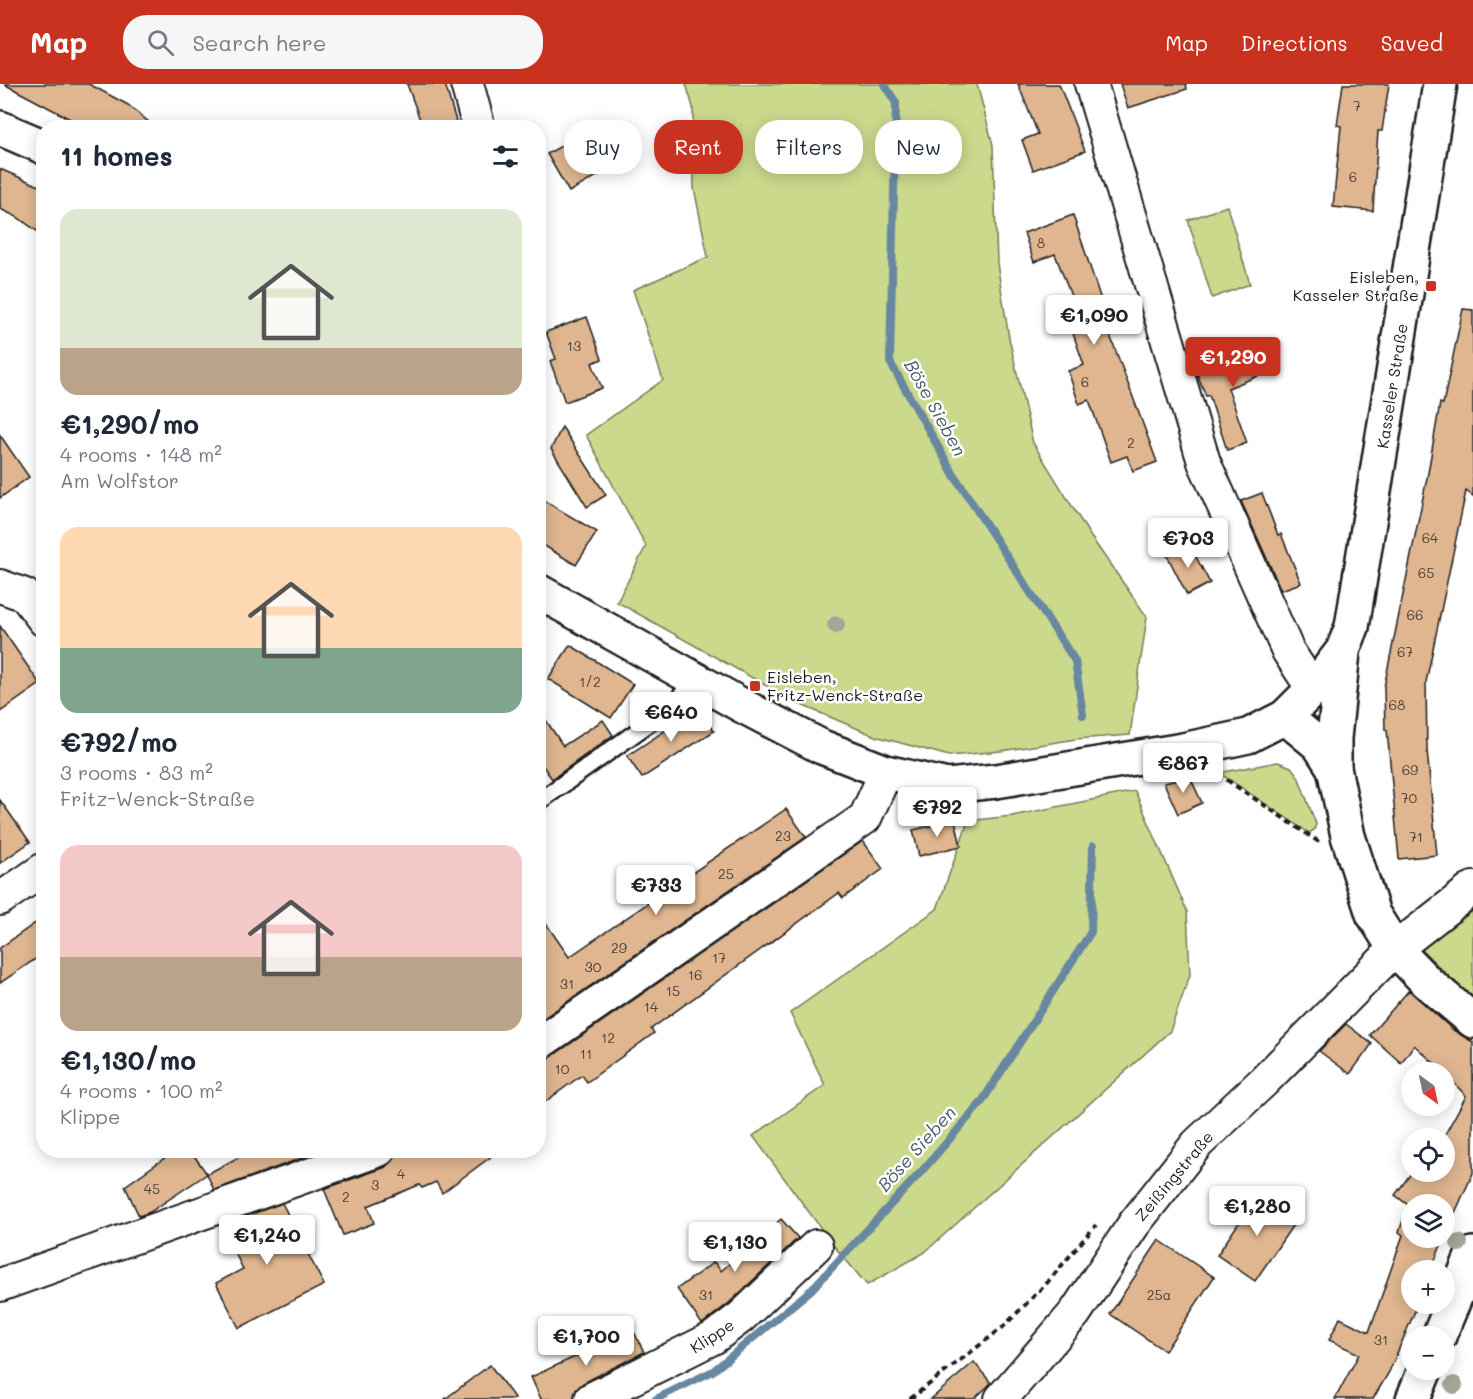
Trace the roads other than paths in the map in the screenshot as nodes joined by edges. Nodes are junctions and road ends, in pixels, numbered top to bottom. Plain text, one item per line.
1 (467, 84) edge
2 (1091, 84) edge
3 (1440, 84) edge
4 (477, 120) edge
5 (0, 128) edge
6 (36, 144) edge
7 (0, 586) edge
8 (546, 596) edge
9 (36, 609) edge
10 (1343, 651) junction
11 (696, 680) junction
12 (1313, 689) junction
13 (1285, 717) junction
14 (1334, 768) junction
15 (885, 772) junction
16 (546, 796) edge
17 (36, 874) edge
18 (1473, 888) edge
19 (0, 899) edge
20 (1395, 949) junction
21 (1473, 1021) edge
22 (546, 1038) edge
23 (357, 1158) edge
24 (816, 1246) dead end
25 (1473, 1254) edge
26 (0, 1285) edge
27 (1443, 1326) edge
28 (1421, 1380) edge
29 (591, 1399) edge
30 (1001, 1399) edge
31 (1413, 1399) edge

1 - 4 street
2 - 12 street
3 - 10 main road, Kasseler Straße
5 - 6 main road
7 - 9 street
8 - 11 main road
10 - 12 main road, Kasseler Straße
10 - 14 main road, Kasseler Straße
11 - 15 main road
11 - 16 lane
12 - 13 main road, Kasseler Straße
13 - 14 main road, Kasseler Straße
13 - 15 main road
14 - 20 main road, Kasseler Straße
15 - 22 street
17 - 19 street
18 - 20 street, Zeißingstraße
20 - 21 main road, Kasseler Straße
20 - 30 street, Zeißingstraße
23 - 26 street
24 - 29 street, Klippe
25 - 27 main road
28 - 31 main road

